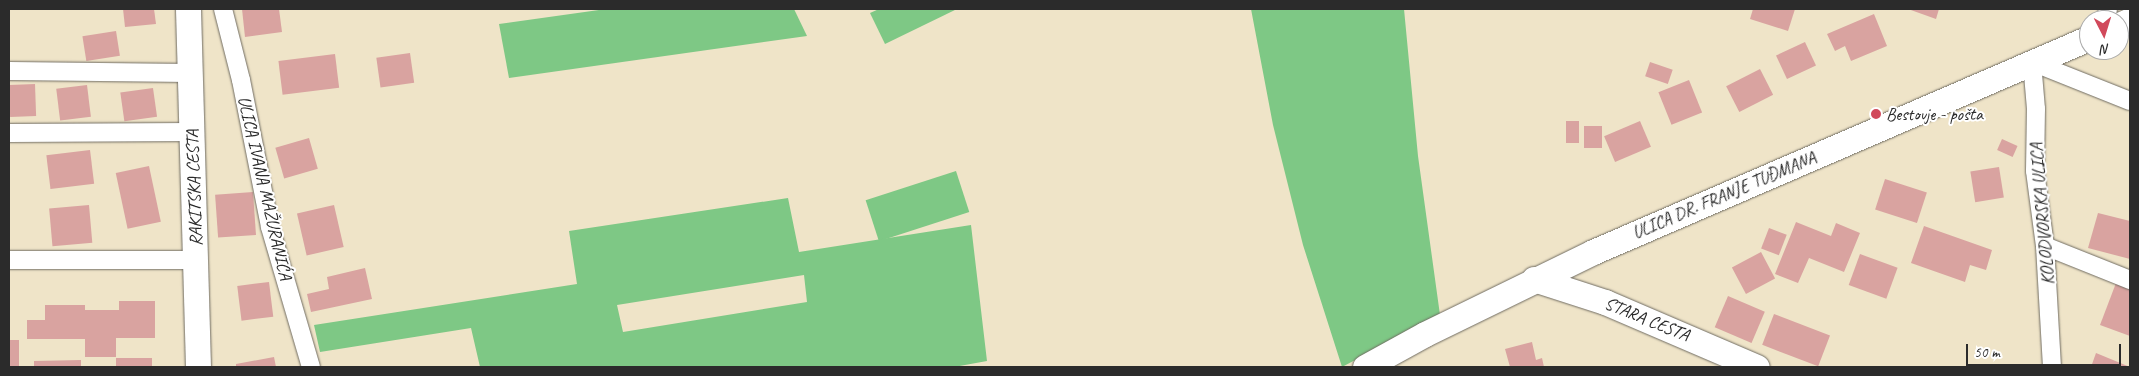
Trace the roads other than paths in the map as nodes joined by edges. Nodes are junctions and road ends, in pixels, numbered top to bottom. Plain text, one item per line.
1 (188, 9) edge
2 (223, 9) edge
3 (2079, 42) edge
4 (2032, 62) junction
5 (9, 71) edge
6 (190, 72) junction
7 (2130, 101) edge
8 (192, 132) junction
9 (9, 133) edge
10 (2045, 246) junction
11 (9, 260) edge
12 (197, 260) junction
13 (1534, 279) junction
14 (2130, 280) edge
15 (198, 367) edge
16 (311, 367) edge
17 (1365, 367) edge
18 (1757, 367) edge
19 (2052, 367) edge

1 - 6 main road, RAKITSKA CESTA
2 - 16 street, ULICA IVANA MAŽURANIĆA
3 - 4 main road, ULICA DR. FRANJE TUĐMANA
4 - 7 street
4 - 10 street, KOLODVORSKA ULICA
4 - 13 main road, ULICA DR. FRANJE TUĐMANA
5 - 6 street
6 - 8 main road, RAKITSKA CESTA
8 - 9 street
8 - 12 main road, RAKITSKA CESTA
10 - 14 street
10 - 19 street, KOLODVORSKA ULICA
11 - 12 street
12 - 15 main road, RAKITSKA CESTA
13 - 17 main road, ULICA DR. FRANJE TUĐMANA
13 - 18 main road, STARA CESTA

